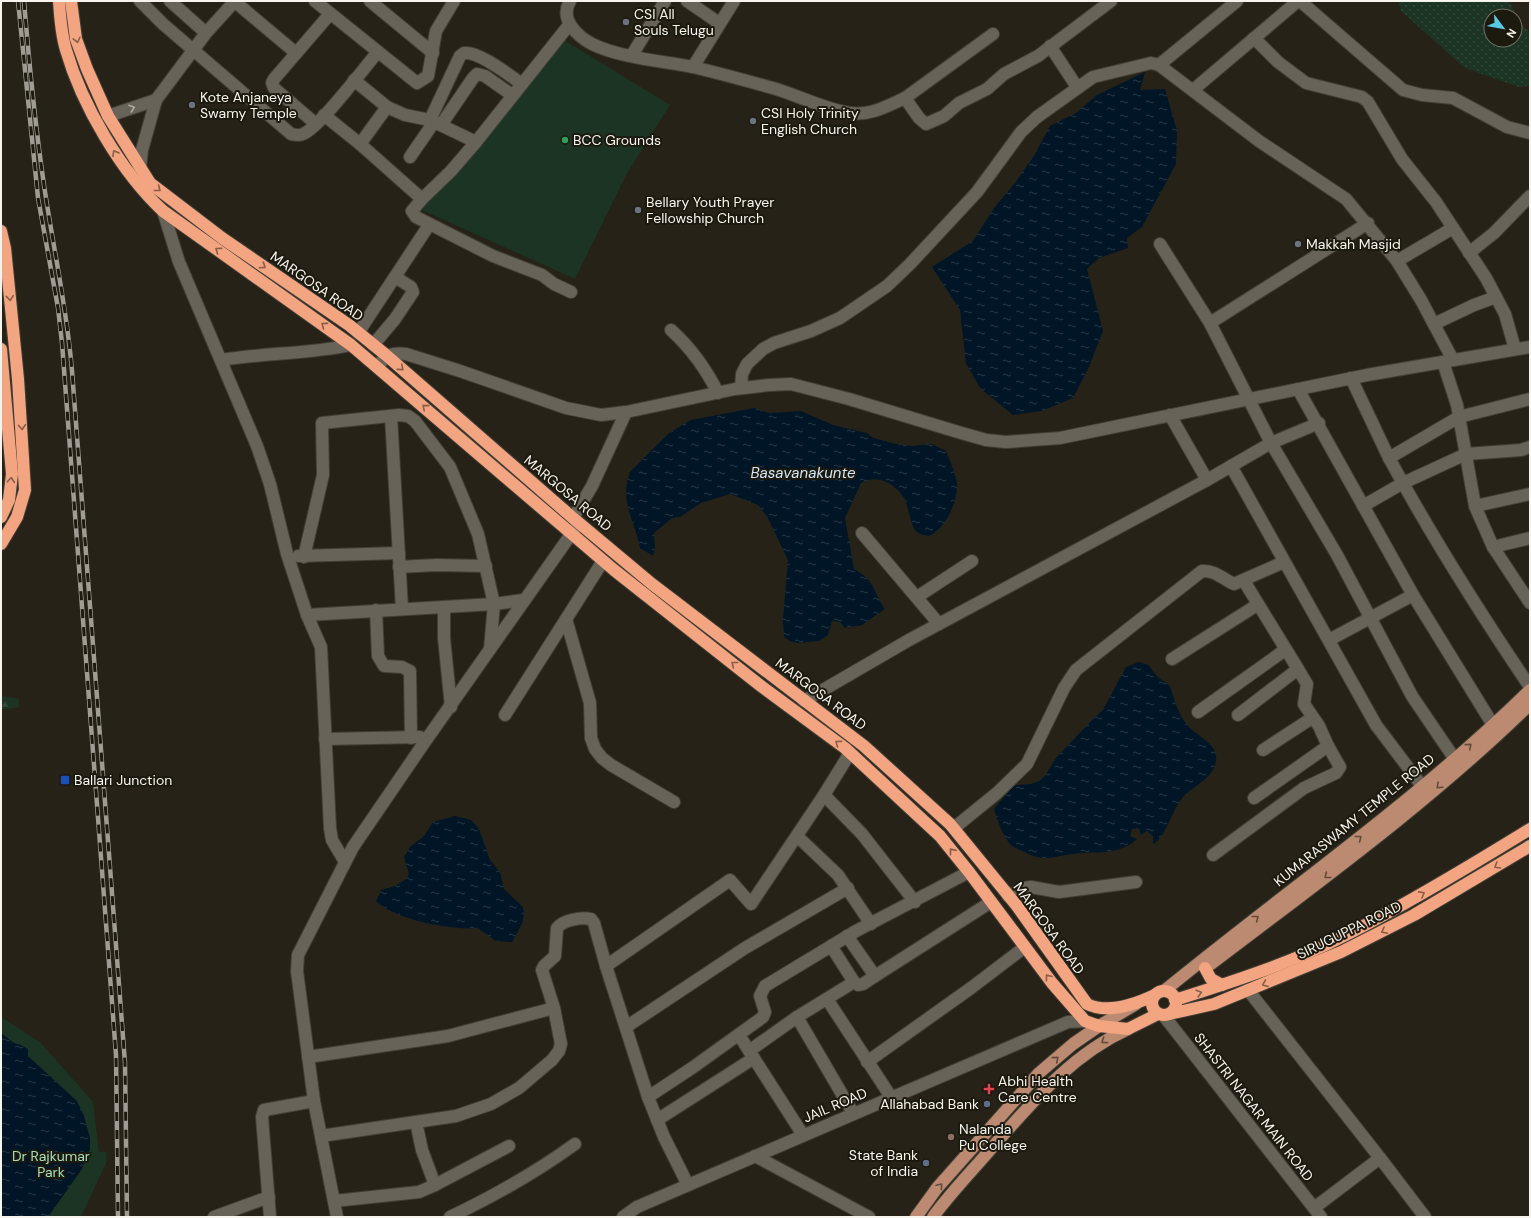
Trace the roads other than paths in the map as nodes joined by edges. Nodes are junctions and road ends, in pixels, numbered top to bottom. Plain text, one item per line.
1 (59, 1) edge
2 (71, 1) edge
3 (140, 1) edge
4 (170, 1) edge
5 (235, 1) edge
6 (370, 1) edge
7 (454, 1) edge
8 (665, 1) edge
9 (687, 1) edge
10 (734, 1) edge
11 (1111, 1) edge
12 (1237, 1) edge
13 (1299, 1) edge
14 (319, 2) edge
15 (567, 2) edge
16 (330, 14) junction
17 (719, 23) junction
18 (569, 25) junction
19 (206, 34) junction
20 (993, 34) dead end
21 (1254, 38) junction
22 (1050, 46) junction
23 (194, 50) junction
24 (296, 53) junction
25 (377, 53) junction
26 (433, 53) junction
27 (632, 55) junction
28 (1159, 65) junction
29 (693, 67) junction
30 (354, 80) junction
31 (522, 84) junction
32 (1077, 87) junction
33 (1193, 90) junction
34 (512, 95) junction
35 (905, 98) junction
36 (156, 100) junction
37 (387, 107) junction
38 (108, 116) junction
39 (320, 120) junction
40 (435, 122) junction
41 (1530, 133) edge
42 (476, 142) junction
43 (360, 144) junction
44 (410, 157) dead end
45 (140, 168) junction
46 (131, 177) junction
47 (1530, 196) edge
48 (422, 199) junction
49 (163, 211) junction
50 (1368, 223) junction
51 (429, 224) junction
52 (1453, 228) junction
53 (1, 231) edge
54 (1160, 244) dead end
55 (1469, 253) junction
56 (1397, 261) junction
57 (395, 277) junction
58 (571, 292) dead end
59 (1496, 297) junction
60 (1210, 323) junction
61 (1434, 324) junction
62 (671, 330) dead end
63 (358, 333) junction
64 (352, 345) junction
65 (373, 345) junction
66 (1530, 347) edge
67 (1, 349) edge
68 (1515, 349) junction
69 (386, 356) junction
70 (221, 360) junction
71 (1448, 361) junction
72 (378, 366) junction
73 (1351, 378) junction
74 (741, 388) junction
75 (1298, 389) junction
76 (718, 393) junction
77 (1248, 398) junction
78 (1530, 399) edge
79 (626, 412) junction
80 (1170, 415) junction
81 (391, 416) junction
82 (1459, 417) junction
83 (1319, 423) junction
84 (1271, 443) junction
85 (1530, 447) edge
86 (1466, 454) junction
87 (1389, 458) junction
88 (1231, 466) junction
89 (1207, 480) junction
90 (1403, 484) junction
91 (1530, 494) edge
92 (1364, 506) junction
93 (1475, 506) junction
94 (2, 515) edge
95 (17, 517) junction
96 (576, 521) junction
97 (862, 533) dead end
98 (571, 534) junction
99 (1530, 538) edge
100 (1, 544) edge
101 (1493, 547) junction
102 (399, 553) junction
103 (287, 554) junction
104 (304, 557) junction
105 (603, 561) junction
106 (972, 561) dead end
107 (1284, 562) junction
108 (486, 566) junction
109 (399, 567) junction
110 (1244, 581) junction
111 (1413, 595) junction
112 (917, 597) junction
113 (524, 600) junction
114 (1530, 603) edge
115 (494, 604) junction
116 (1257, 605) junction
117 (444, 607) junction
118 (402, 609) junction
119 (376, 610) junction
120 (307, 615) junction
121 (1370, 617) junction
122 (566, 619) junction
123 (939, 624) junction
124 (1329, 640) junction
125 (490, 650) junction
126 (1285, 650) junction
127 (1172, 659) dead end
128 (1298, 669) junction
129 (1530, 689) edge
130 (804, 701) junction
131 (1530, 704) edge
132 (451, 707) junction
133 (1198, 712) dead end
134 (505, 715) dead end
135 (1238, 715) dead end
136 (1312, 718) junction
137 (1493, 725) junction
138 (429, 737) junction
139 (411, 738) junction
140 (325, 739) junction
141 (1328, 746) junction
142 (1263, 750) dead end
143 (850, 753) junction
144 (1454, 758) junction
145 (1422, 786) junction
146 (824, 795) junction
147 (1254, 798) dead end
148 (674, 802) dead end
149 (954, 828) junction
150 (1530, 829) edge
151 (797, 836) junction
152 (1530, 846) edge
153 (1213, 855) dead end
154 (345, 862) junction
155 (969, 872) junction
156 (1136, 882) dead end
157 (848, 888) junction
158 (1008, 896) junction
159 (914, 902) junction
160 (991, 902) junction
161 (871, 924) junction
162 (847, 936) junction
163 (831, 946) junction
164 (1025, 947) junction
165 (606, 966) junction
166 (1205, 968) junction
167 (875, 976) junction
168 (854, 982) junction
169 (1222, 985) junction
170 (1248, 990) junction
171 (1167, 995) junction
172 (827, 999) junction
173 (1140, 1002) junction
174 (554, 1008) junction
175 (1164, 1015) junction
176 (797, 1017) junction
177 (1084, 1021) junction
178 (626, 1026) junction
179 (1099, 1026) junction
180 (1128, 1029) junction
181 (739, 1035) junction
182 (751, 1055) junction
183 (308, 1057) junction
184 (867, 1062) junction
185 (648, 1096) junction
186 (891, 1097) junction
187 (314, 1101) junction
188 (854, 1113) junction
189 (657, 1120) junction
190 (416, 1122) junction
191 (803, 1135) junction
192 (321, 1136) junction
193 (574, 1144) dead end
194 (509, 1146) dead end
195 (755, 1156) junction
196 (1380, 1158) junction
197 (435, 1185) junction
198 (688, 1185) junction
199 (269, 1197) junction
200 (334, 1201) junction
201 (919, 1212) edge
202 (1317, 1213) edge
203 (934, 1216) edge
204 (214, 1217) edge
205 (270, 1217) edge
206 (337, 1217) edge
207 (450, 1217) edge
208 (623, 1217) edge
209 (869, 1217) edge
210 (1425, 1217) edge

46 -> 1 highway, MARGOSA ROAD
2 -> 38 highway, MARGOSA ROAD
3 - 23 street
4 - 19 street
5 - 19 street
5 - 24 street
6 - 26 street
7 - 26 street
8 - 27 street
9 - 17 street
10 - 17 street
11 - 22 street
12 - 28 street
13 - 21 street
13 - 41 street
14 - 16 street
15 - 18 street
16 - 24 street
16 - 25 street
17 - 29 street
18 - 27 street
18 - 31 street
19 - 23 street
20 - 35 street
21 - 33 street
21 - 52 street
22 - 32 street
22 - 35 street
23 - 36 street
23 - 39 street
24 - 39 street
25 - 26 street
25 - 30 street
27 - 29 street
28 - 32 street
28 - 33 street
29 - 35 street
30 - 37 street
30 - 39 street
31 - 34 street
31 - 40 street
32 - 74 street
33 - 50 street
34 - 40 street
34 - 42 street
38 -> 36 street
36 - 45 street
37 - 40 street
37 - 43 street
38 - 45 highway, MARGOSA ROAD
39 - 43 street
40 - 42 street
40 - 44 street
42 - 48 street
43 - 48 street
45 - 46 street
45 -> 63 highway, MARGOSA ROAD
46 - 49 highway, MARGOSA ROAD
47 - 55 street
48 - 51 street
64 -> 49 highway, MARGOSA ROAD
49 - 70 street
50 - 56 street
50 - 60 street
51 - 57 street
51 - 58 street
52 - 55 street
52 - 56 street
53 -> 95 highway
54 - 60 street
55 - 59 street
56 - 61 street
57 - 63 street
57 - 65 street
59 - 61 street
59 - 68 street
60 - 77 street
61 - 71 street
62 - 76 street
63 - 65 highway, MARGOSA ROAD
64 - 70 street
64 - 72 highway, MARGOSA ROAD
65 - 69 highway, MARGOSA ROAD
66 - 68 street
94 -> 67 highway
68 - 71 street
69 - 72 street
69 - 79 street
69 -> 96 highway, MARGOSA ROAD
70 - 103 street
71 - 73 street
71 - 82 street
98 -> 72 highway, MARGOSA ROAD
73 - 75 street
73 - 87 street
74 - 76 street
74 - 80 street
75 - 77 street
75 - 83 street
76 - 79 street
77 - 80 street
77 - 84 street
78 - 82 street
79 - 96 street
80 - 89 street
81 - 102 street
81 - 104 street
81 - 108 street
82 - 86 street
82 - 87 street
83 - 84 street
83 - 92 street
84 - 88 street
84 - 121 street
85 - 86 street
86 - 90 street
86 - 93 street
87 - 90 street
88 - 89 street
88 - 107 street
89 - 123 street
90 - 92 street
90 - 129 street
91 - 93 street
92 - 111 street
93 - 101 street
94 - 95 highway
95 - 100 highway
96 - 98 street
96 - 130 highway, MARGOSA ROAD
97 - 112 street
98 - 105 highway, MARGOSA ROAD
98 - 113 street
99 - 101 street
101 - 114 street
102 - 104 street
102 - 109 street
103 - 104 street
103 - 120 street
105 - 122 street
143 -> 105 highway, MARGOSA ROAD
106 - 112 street
107 - 110 street
107 - 124 street
108 - 109 street
108 - 115 street
109 - 118 street
110 - 116 street
110 - 149 street
111 - 121 street
111 - 137 street
112 - 123 street
113 - 115 street
113 - 125 street
115 - 117 street
115 - 125 street
116 - 126 street
116 - 127 street
117 - 118 street
117 - 132 street
118 - 119 street
119 - 120 street
119 - 139 street
120 - 140 street
121 - 124 street
121 - 144 street
122 - 134 street
122 - 148 street
123 - 130 street
124 - 145 street
125 - 132 street
126 - 128 street
126 - 133 street
128 - 135 street
128 - 136 street
129 - 137 main road, KUMARASWAMY TEMPLE ROAD
130 - 149 highway, MARGOSA ROAD
131 -> 166 main road, KUMARASWAMY TEMPLE ROAD
132 - 138 street
136 - 141 street
136 - 142 street
144 -> 137 main road, KUMARASWAMY TEMPLE ROAD
138 - 139 street
138 - 154 street
139 - 140 street
140 - 154 street
141 - 147 street
141 - 153 street
143 - 146 street
155 -> 143 highway, MARGOSA ROAD
144 - 145 main road, KUMARASWAMY TEMPLE ROAD
171 -> 145 main road, KUMARASWAMY TEMPLE ROAD
146 - 151 street
146 - 159 street
149 - 158 highway, MARGOSA ROAD
169 -> 150 highway
151 - 157 street
151 - 165 street
152 -> 170 highway, SIRUGUPPA ROAD
154 - 183 street
155 - 159 street
155 - 160 highway, MARGOSA ROAD
156 - 158 street
157 - 161 street
157 - 178 street
158 - 173 highway, MARGOSA ROAD
159 - 161 street
160 - 164 highway, MARGOSA ROAD
160 - 167 street
161 - 162 street
162 - 163 street
162 - 167 street
163 - 168 street
163 - 181 street
177 -> 164 highway, MARGOSA ROAD
164 - 184 street
165 - 174 street
165 - 178 street
166 - 169 highway
166 - 171 main road, KUMARASWAMY TEMPLE ROAD
167 - 168 street
168 - 172 street
171 -> 169 highway
170 - 175 highway, SIRUGUPPA ROAD
170 - 196 street
171 - 173 highway
171 - 175 highway
171 - 175 highway
172 - 176 street
172 - 184 street
173 - 179 main road
174 - 183 street
174 - 190 street
175 - 180 highway, SIRUGUPPA ROAD
175 - 202 street, SHASTRI NAGAR MAIN ROAD
176 - 182 street
176 - 188 street
177 - 179 highway
177 - 186 street, JAIL ROAD
178 - 185 street
179 - 180 highway
201 -> 179 main road
180 -> 203 main road
181 - 182 street
181 - 185 street
182 - 189 street
182 - 191 street
183 - 187 street
184 - 186 street
185 - 189 street
186 - 188 street, JAIL ROAD
187 - 192 street
187 - 199 street
188 - 191 street, JAIL ROAD
189 - 198 street
190 - 192 street
190 - 197 street
191 - 195 street, JAIL ROAD
192 - 200 street
193 - 207 street
194 - 197 street
195 - 198 street, JAIL ROAD
195 - 209 street
196 - 202 street
196 - 210 street
197 - 200 street
198 - 208 street, JAIL ROAD
199 - 204 street
199 - 205 street
200 - 206 street
201 - 203 street

